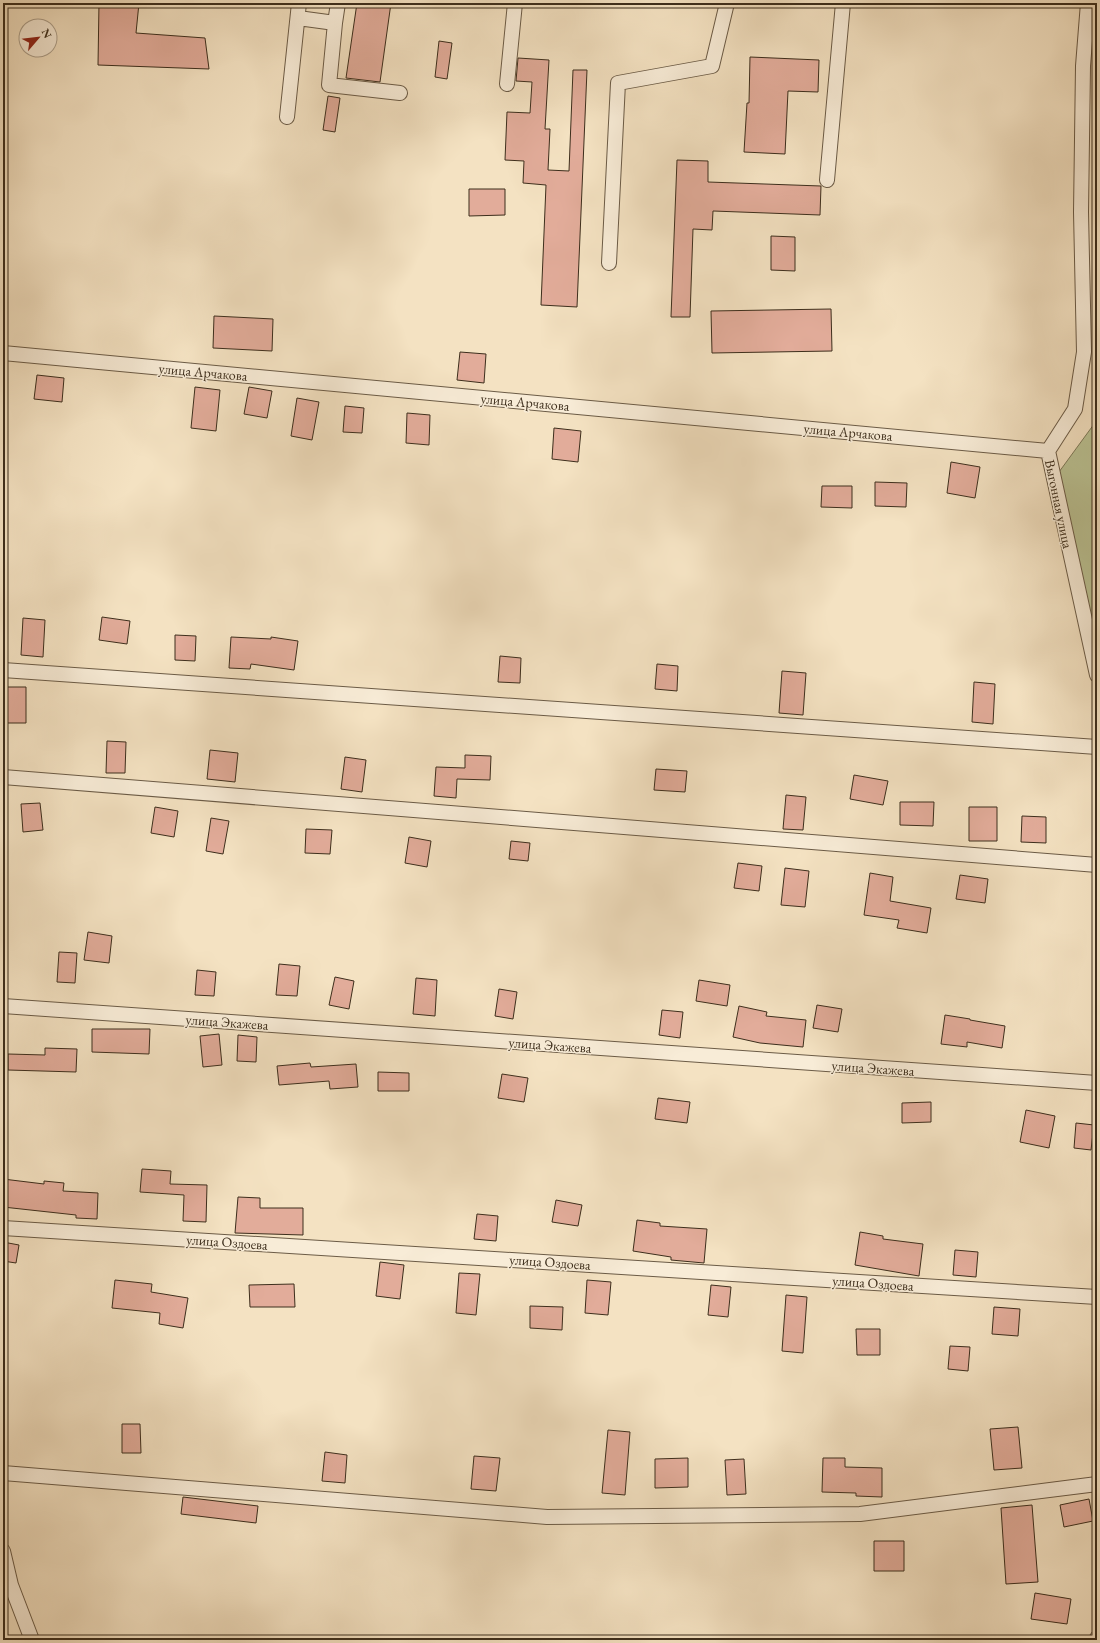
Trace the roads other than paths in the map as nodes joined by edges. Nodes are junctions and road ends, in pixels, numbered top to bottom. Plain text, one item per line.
1 (299, 3) edge
2 (338, 3) edge
3 (515, 3) edge
4 (727, 3) edge
5 (843, 3) edge
6 (1088, 3) edge
7 (298, 18) junction
8 (335, 23) junction
9 (507, 84) dead end
10 (400, 93) dead end
11 (287, 117) dead end
12 (827, 180) dead end
13 (609, 263) dead end
14 (3, 354) edge
15 (1048, 451) junction
16 (3, 670) edge
17 (1097, 675) edge
18 (1097, 747) edge
19 (3, 777) edge
20 (1097, 865) edge
21 (3, 1006) edge
22 (1097, 1083) edge
23 (3, 1228) edge
24 (1097, 1297) edge
25 (3, 1473) edge
26 (1097, 1484) edge
27 (3, 1551) edge
28 (32, 1640) edge

1 - 7 street
2 - 8 street
3 - 9 street
4 - 13 street
5 - 12 street
6 - 15 street, Выгонная улица
7 - 8 street
7 - 11 street
8 - 10 street
14 - 15 street, улица Арчакова
15 - 17 street, Выгонная улица
16 - 18 street
19 - 20 street
21 - 22 street, улица Экажева
23 - 24 street, улица Оздоева
25 - 26 street
27 - 28 street

